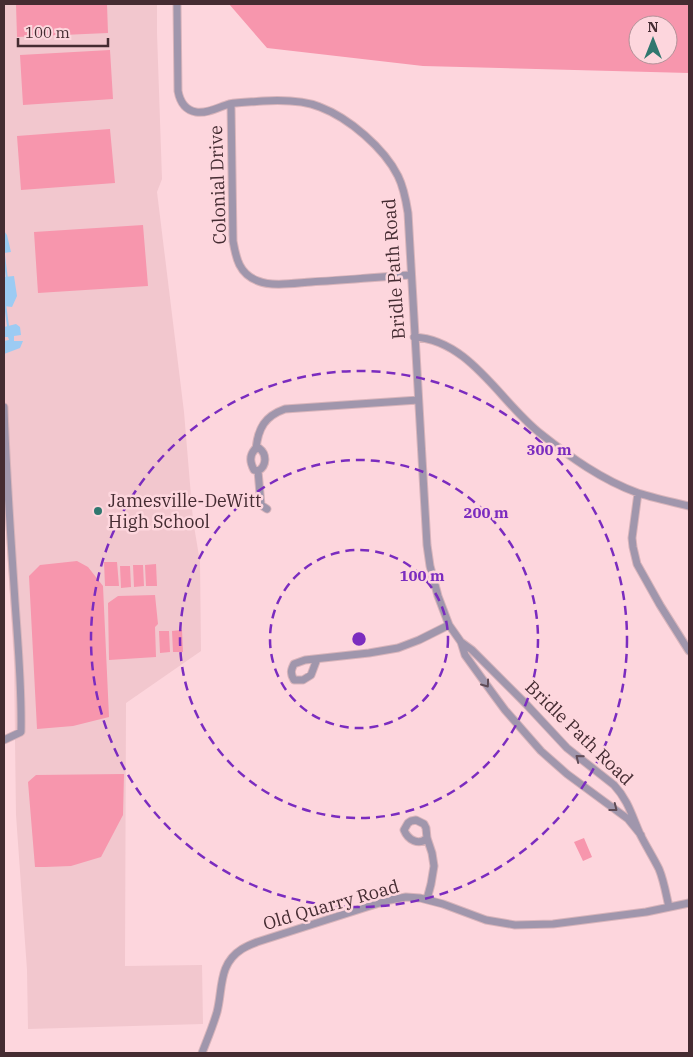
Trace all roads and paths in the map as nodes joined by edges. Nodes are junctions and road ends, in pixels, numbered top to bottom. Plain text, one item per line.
1 (177, 4) edge
2 (231, 104) junction
3 (411, 275) junction
4 (414, 337) junction
5 (418, 400) junction
6 (4, 407) edge
7 (256, 448) junction
8 (258, 471) junction
9 (638, 493) junction
10 (689, 506) edge
11 (267, 509) dead end
12 (450, 625) junction
13 (461, 642) junction
14 (689, 651) edge
15 (317, 659) dead end
16 (4, 740) edge
17 (640, 835) junction
18 (427, 838) dead end
19 (427, 899) junction
20 (689, 903) edge
21 (670, 907) junction
22 (202, 1053) edge

1 - 2 street, Bridle Path Road
2 - 3 street, Bridle Path Road
2 - 3 street, Colonial Drive
3 - 4 street, Bridle Path Road
4 - 5 street, Bridle Path Road
4 - 9 street
5 - 7 street
5 - 12 street, Bridle Path Road
6 - 16 street
7 - 8 street
7 - 8 street
8 - 11 street
9 - 10 street
9 - 14 street
12 - 13 street, Bridle Path Road
12 - 15 street
13 -> 17 street, Bridle Path Road
17 -> 13 street, Bridle Path Road
17 - 21 street, Bridle Path Road
18 - 19 street
19 - 21 street, Old Quarry Road
19 - 22 street, Old Quarry Road
20 - 21 street, Old Quarry Road

